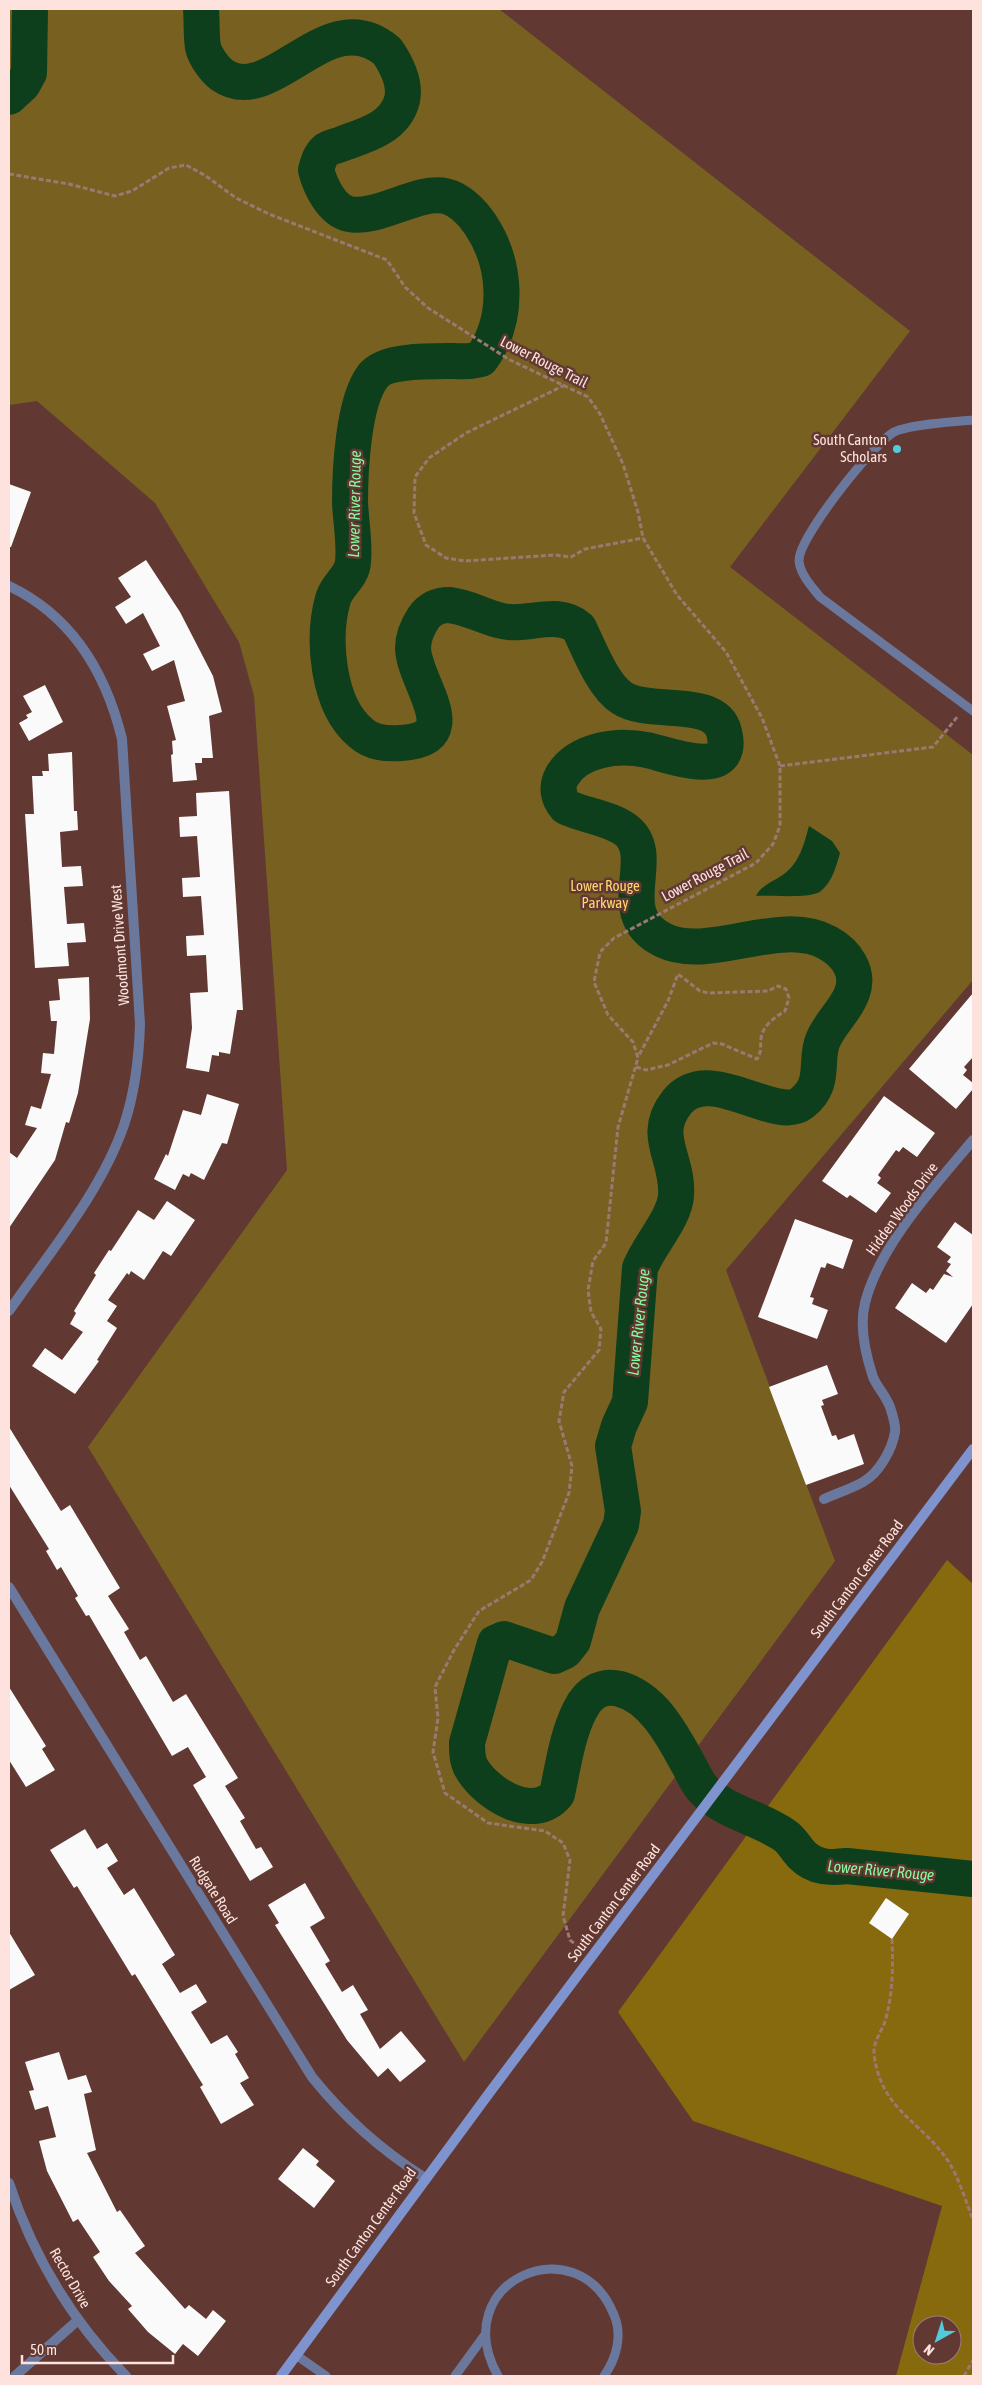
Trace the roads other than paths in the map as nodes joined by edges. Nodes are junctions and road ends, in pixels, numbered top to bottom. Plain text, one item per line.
1 (973, 420) edge
2 (9, 586) edge
3 (970, 708) edge
4 (973, 1140) edge
5 (9, 1311) edge
6 (973, 1450) edge
7 (824, 1498) dead end
8 (9, 1588) edge
9 (425, 2178) junction
10 (9, 2183) edge
11 (77, 2321) junction
12 (484, 2336) junction
13 (296, 2355) junction
14 (15, 2376) edge
15 (126, 2376) edge
16 (281, 2376) edge
17 (326, 2376) edge
18 (455, 2376) edge
19 (498, 2376) edge
20 (604, 2376) edge

1 - 3 lane
2 - 5 street, Woodmont Drive West
4 - 7 street, Hidden Woods Drive
6 - 9 main road, South Canton Center Road
8 - 9 street, Rudgate Road
9 - 13 main road, South Canton Center Road
10 - 11 street, Rector Drive
11 - 14 street
11 - 15 street, Rector Drive
12 - 18 lane
12 - 19 lane
12 - 20 lane
13 - 16 main road, South Canton Center Road
13 - 17 lane

